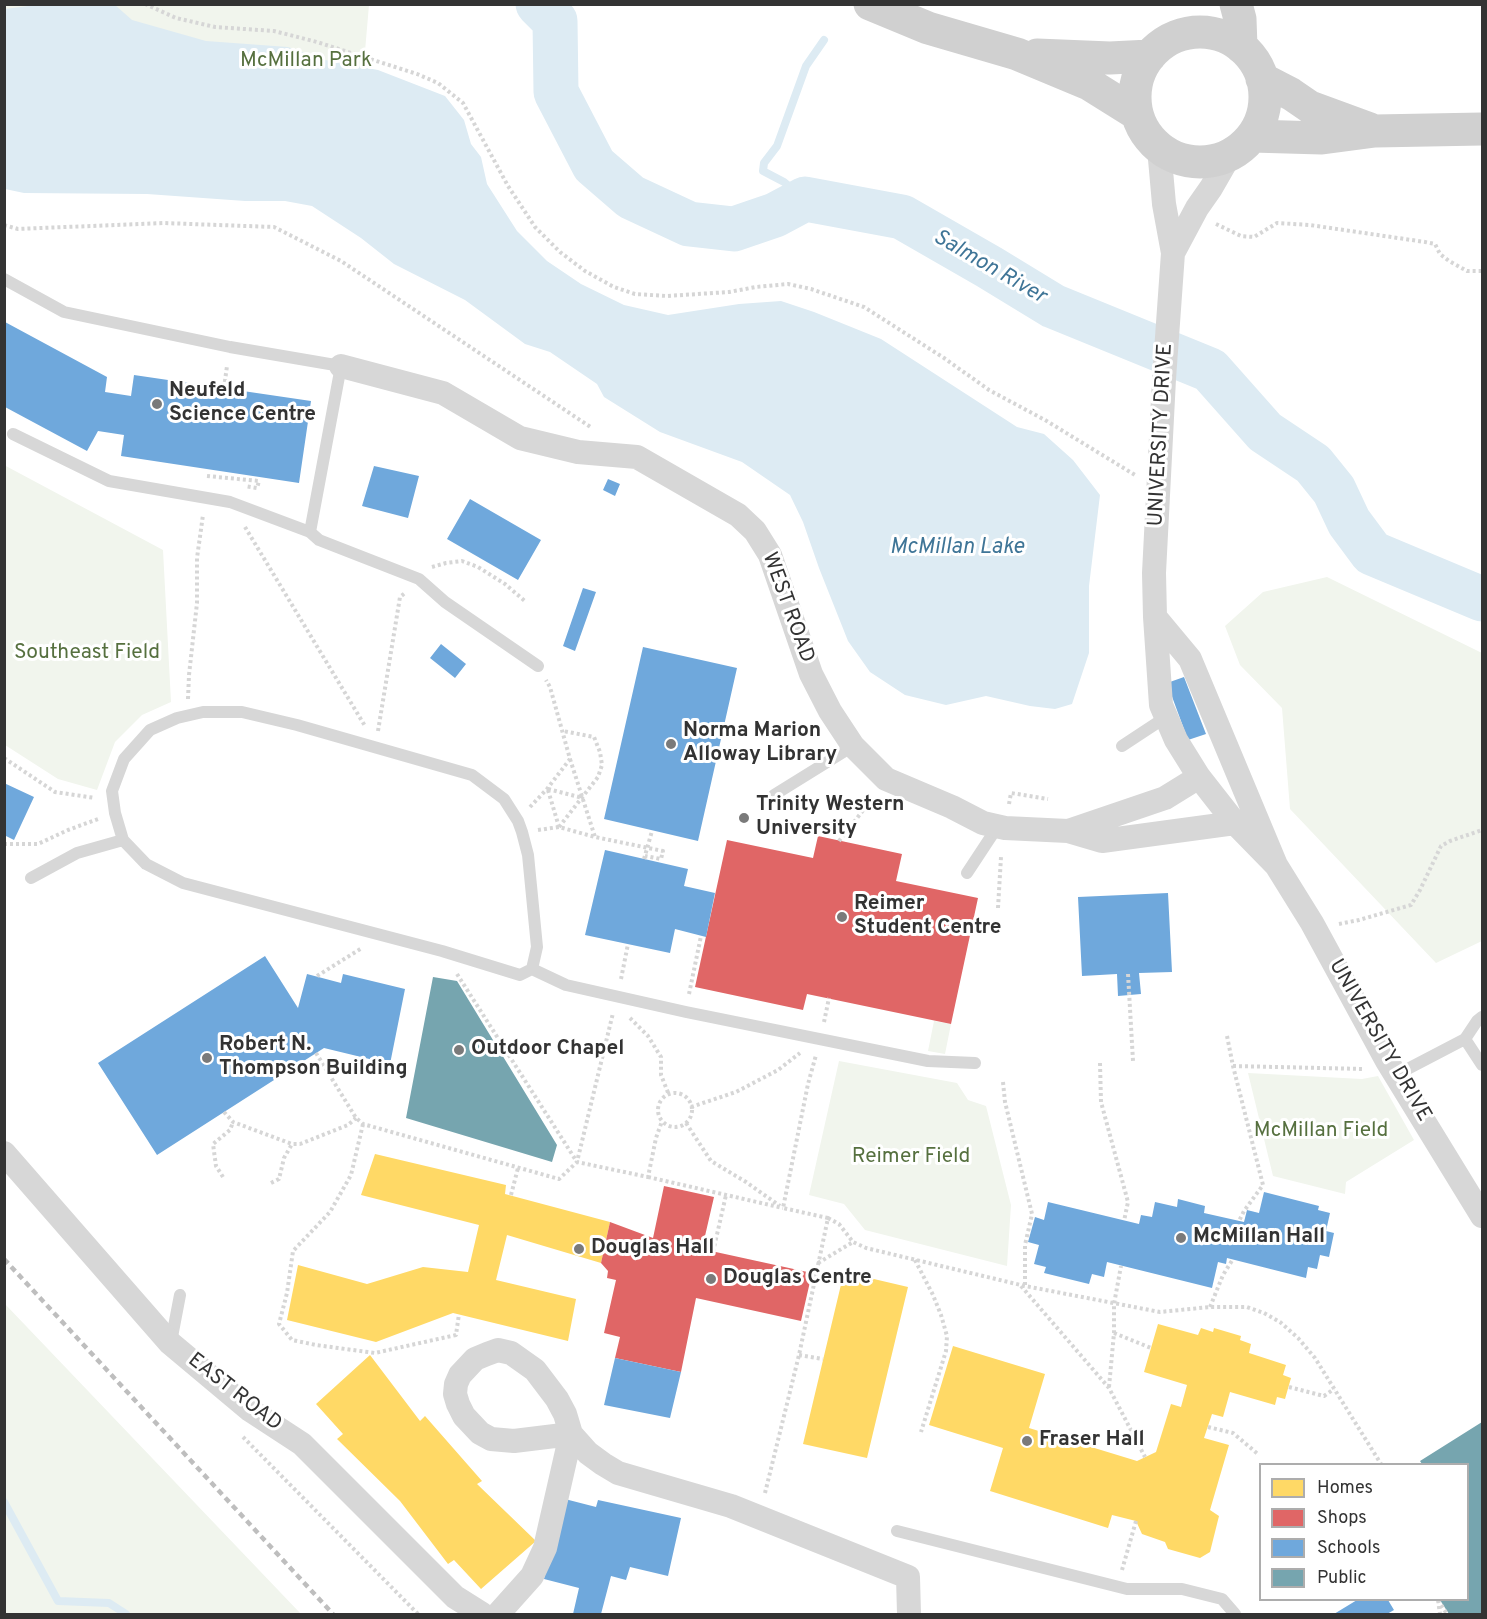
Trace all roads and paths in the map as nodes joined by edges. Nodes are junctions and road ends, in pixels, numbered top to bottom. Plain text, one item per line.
1 (145, 4) edge
2 (870, 4) edge
3 (1200, 4) edge
4 (1236, 4) edge
5 (1184, 34) junction
6 (1241, 46) junction
7 (1017, 54) junction
8 (1150, 56) junction
9 (1262, 79) junction
10 (1137, 114) junction
11 (1482, 129) edge
12 (1375, 131) junction
13 (1241, 146) junction
14 (1160, 148) junction
15 (1212, 222) dead end
16 (4, 225) edge
17 (1173, 258) junction
18 (1482, 271) edge
19 (4, 279) edge
20 (341, 366) junction
21 (598, 431) dead end
22 (13, 434) dead end
23 (208, 470) dead end
24 (207, 476) dead end
25 (1159, 490) junction
26 (205, 497) junction
27 (230, 502) junction
28 (310, 532) junction
29 (420, 579) junction
30 (526, 602) dead end
31 (1155, 617) junction
32 (538, 666) joint
33 (188, 715) junction
34 (1166, 717) junction
35 (368, 730) dead end
36 (562, 730) junction
37 (377, 734) dead end
38 (853, 746) junction
39 (1122, 746) dead end
40 (4, 758) edge
41 (570, 759) junction
42 (1199, 777) junction
43 (886, 779) junction
44 (548, 789) junction
45 (774, 795) dead end
46 (583, 798) junction
47 (1048, 799) dead end
48 (114, 807) junction
49 (1003, 817) junction
50 (518, 821) junction
51 (1235, 823) junction
52 (552, 827) dead end
53 (559, 827) junction
54 (1482, 830) edge
55 (652, 831) dead end
56 (1068, 831) junction
57 (595, 837) junction
58 (123, 840) junction
59 (839, 841) dead end
60 (4, 844) edge
61 (647, 847) junction
62 (1001, 856) dead end
63 (1276, 865) junction
64 (967, 873) dead end
65 (31, 878) dead end
66 (998, 908) dead end
67 (1315, 928) junction
68 (381, 936) junction
69 (701, 936) dead end
70 (628, 944) dead end
71 (442, 951) junction
72 (532, 969) junction
73 (1128, 974) dead end
74 (317, 976) dead end
75 (617, 996) junction
76 (829, 998) dead end
77 (686, 1012) junction
78 (1482, 1017) edge
79 (1227, 1036) dead end
80 (820, 1038) junction
81 (1465, 1039) junction
82 (316, 1053) dead end
83 (1133, 1061) dead end
84 (975, 1062) dead end
85 (1100, 1063) dead end
86 (1482, 1065) edge
87 (1233, 1066) junction
88 (1392, 1068) junction
89 (1003, 1082) dead end
90 (669, 1095) junction
91 (691, 1107) junction
92 (224, 1112) dead end
93 (356, 1118) junction
94 (662, 1121) junction
95 (233, 1122) junction
96 (686, 1123) junction
97 (363, 1124) junction
98 (292, 1144) junction
99 (4, 1153) edge
100 (577, 1162) junction
101 (518, 1168) junction
102 (223, 1177) dead end
103 (648, 1177) junction
104 (272, 1183) dead end
105 (512, 1195) dead end
106 (726, 1196) junction
107 (783, 1208) junction
108 (1482, 1216) edge
109 (828, 1218) junction
110 (1124, 1221) dead end
111 (1239, 1221) dead end
112 (853, 1242) junction
113 (713, 1252) dead end
114 (915, 1259) junction
115 (1233, 1259) dead end
116 (818, 1263) junction
117 (1121, 1266) dead end
118 (1023, 1286) junction
119 (293, 1288) dead end
120 (286, 1293) junction
121 (180, 1295) dead end
122 (1114, 1304) junction
123 (1210, 1306) junction
124 (459, 1314) dead end
125 (1114, 1333) junction
126 (170, 1343) junction
127 (1151, 1348) dead end
128 (799, 1354) junction
129 (823, 1359) dead end
130 (1289, 1387) dead end
131 (1109, 1388) junction
132 (1334, 1389) junction
133 (1208, 1427) dead end
134 (921, 1432) dead end
135 (571, 1434) junction
136 (1259, 1455) dead end
137 (1145, 1457) dead end
138 (1380, 1463) edge
139 (759, 1517) junction
140 (1136, 1521) dead end
141 (897, 1531) dead end
142 (1117, 1586) junction
143 (1439, 1601) edge
144 (482, 1614) edge
145 (498, 1614) edge
146 (909, 1614) edge
147 (1235, 1614) edge
148 (1447, 1614) edge

1 - 25 path
2 - 7 main road
3 - 5 main road
4 - 6 main road
5 - 6 main road
5 - 8 main road
6 - 9 main road
7 - 8 main road
7 - 10 main road
8 - 10 main road
9 - 12 main road
9 - 13 main road
10 - 14 main road
11 - 12 main road
12 - 13 main road
13 - 14 main road
13 - 17 street, UNIVERSITY DRIVE
14 - 17 street, UNIVERSITY DRIVE
15 - 18 path
16 - 21 path
17 - 25 street, UNIVERSITY DRIVE
19 - 20 lane
20 - 28 lane
20 - 38 street, WEST ROAD
22 - 26 lane
23 - 24 path
25 - 31 street, UNIVERSITY DRIVE
26 - 27 lane
26 - 33 path
27 - 28 lane
27 - 35 path
28 - 29 lane
29 - 30 path
29 - 32 lane
29 - 37 path
31 - 34 street, UNIVERSITY DRIVE
31 - 63 street, UNIVERSITY DRIVE
32 - 36 path
33 - 48 lane
33 - 50 lane
34 - 39 lane
34 - 42 street, UNIVERSITY DRIVE
36 - 41 path
36 - 46 path
38 - 43 street, WEST ROAD
38 - 45 lane
40 - 48 path
41 - 44 path
41 - 46 path
42 - 51 street, UNIVERSITY DRIVE
42 - 56 street, WEST ROAD
43 - 49 street, WEST ROAD
43 - 59 path
44 - 46 path
44 - 50 path
44 - 53 path
46 - 53 path
46 - 57 path
47 - 49 path
48 - 58 lane
48 - 60 path
49 - 56 street, WEST ROAD
49 - 64 lane
50 - 72 lane
51 - 56 street, WEST ROAD
51 - 63 street, UNIVERSITY DRIVE
52 - 53 path
53 - 57 path
54 - 67 path
55 - 61 path
57 - 61 path
58 - 65 lane
58 - 68 lane
61 - 61 path
62 - 66 path
63 - 67 street, UNIVERSITY DRIVE
67 - 88 street, UNIVERSITY DRIVE
68 - 71 lane
68 - 74 path
69 - 77 path
70 - 75 path
71 - 72 lane
71 - 100 path
72 - 75 lane
73 - 83 path
75 - 77 lane
75 - 90 path
75 - 100 path
76 - 80 path
77 - 80 lane
78 - 81 lane
79 - 87 path
80 - 84 lane
80 - 91 path
80 - 107 path
81 - 86 lane
81 - 88 lane
82 - 93 path
85 - 110 path
87 - 88 path
87 - 111 path
88 - 108 street, UNIVERSITY DRIVE
89 - 118 path
90 - 91 path
90 - 94 path
91 - 96 path
92 - 95 path
93 - 97 path
93 - 98 path
94 - 96 path
94 - 103 path
95 - 98 path
95 - 102 path
96 - 107 path
97 - 101 path
97 - 120 path
98 - 104 path
99 - 126 street, EAST ROAD
100 - 101 path
100 - 103 path
101 - 105 path
103 - 106 path
106 - 107 path
106 - 113 path
107 - 109 path
109 - 112 path
109 - 116 path
112 - 114 path
112 - 116 path
114 - 118 path
114 - 134 path
115 - 123 path
116 - 128 path
117 - 122 path
118 - 122 path
118 - 131 path
119 - 120 path
120 - 124 path
121 - 126 lane
122 - 123 path
122 - 125 path
123 - 132 path
125 - 127 path
125 - 131 path
126 - 144 street, EAST ROAD
128 - 129 path
128 - 139 path
130 - 132 path
131 - 137 path
132 - 138 path
133 - 136 path
135 - 135 street
135 - 139 street
135 - 145 street
139 - 146 street
140 - 142 path
141 - 142 lane
142 - 147 lane
143 - 148 path

